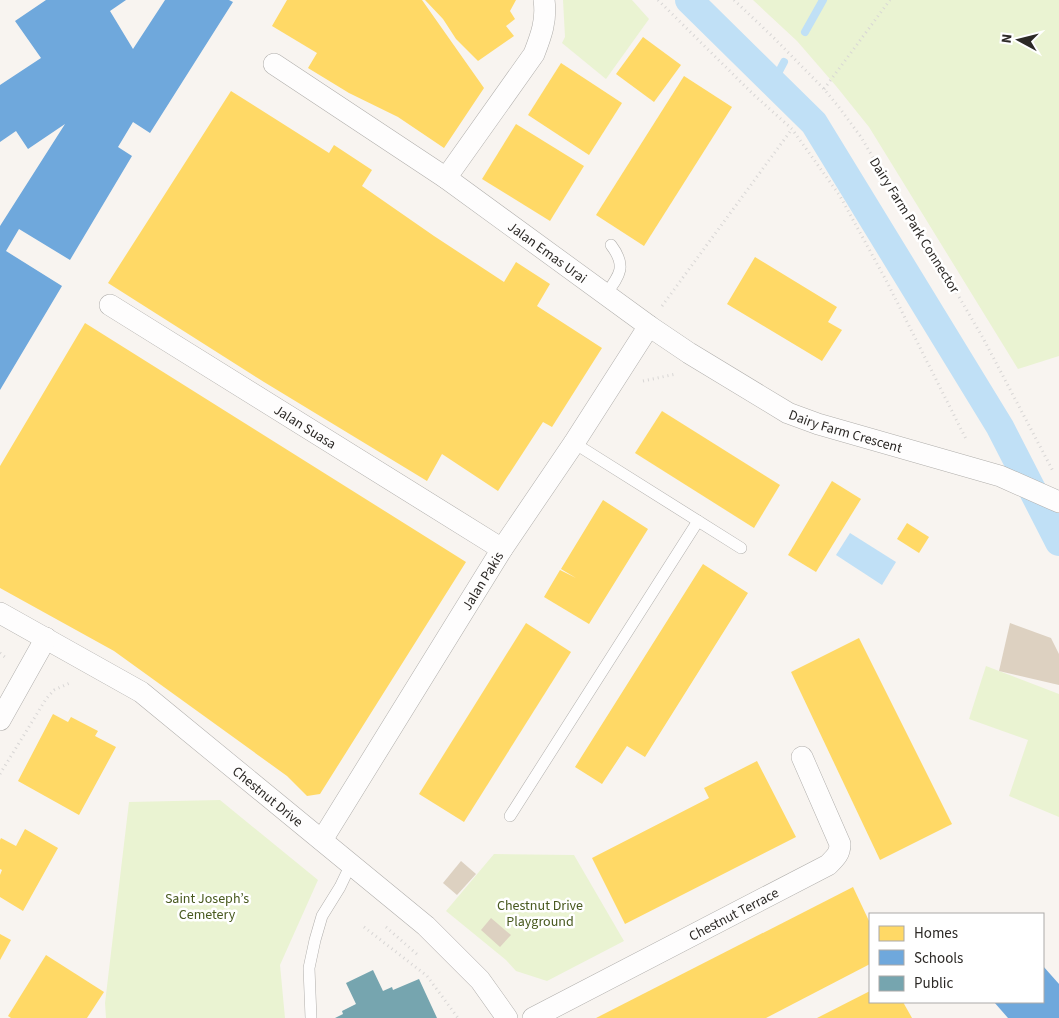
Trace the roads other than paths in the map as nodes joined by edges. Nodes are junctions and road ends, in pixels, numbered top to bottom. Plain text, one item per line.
1 (544, 0) edge
2 (274, 64) dead end
3 (446, 178) junction
4 (612, 245) dead end
5 (606, 294) junction
6 (110, 305) dead end
7 (653, 320) junction
8 (574, 443) junction
9 (1059, 502) edge
10 (698, 521) junction
11 (502, 548) junction
12 (741, 548) dead end
13 (0, 613) edge
14 (46, 638) junction
15 (0, 720) edge
16 (802, 757) dead end
17 (510, 816) dead end
18 (322, 840) junction
19 (351, 864) junction
20 (311, 1018) edge
21 (507, 1018) edge
22 (533, 1018) edge

1 - 3 street
2 - 3 street, Jalan Emas Urai
3 - 5 street, Jalan Emas Urai
4 - 5 lane
5 - 7 street, Jalan Emas Urai
6 - 11 street, Jalan Suasa
7 - 8 street, Jalan Pakis
7 - 9 street, Dairy Farm Crescent
8 - 10 lane
8 - 11 street, Jalan Pakis
10 - 12 lane
10 - 17 lane
11 - 18 street, Jalan Pakis
13 - 14 street, Chestnut Drive
14 - 15 street
14 - 18 street, Chestnut Drive
16 - 22 street, Chestnut Terrace
18 - 19 street, Chestnut Drive
19 - 20 lane
19 - 21 street, Chestnut Drive

